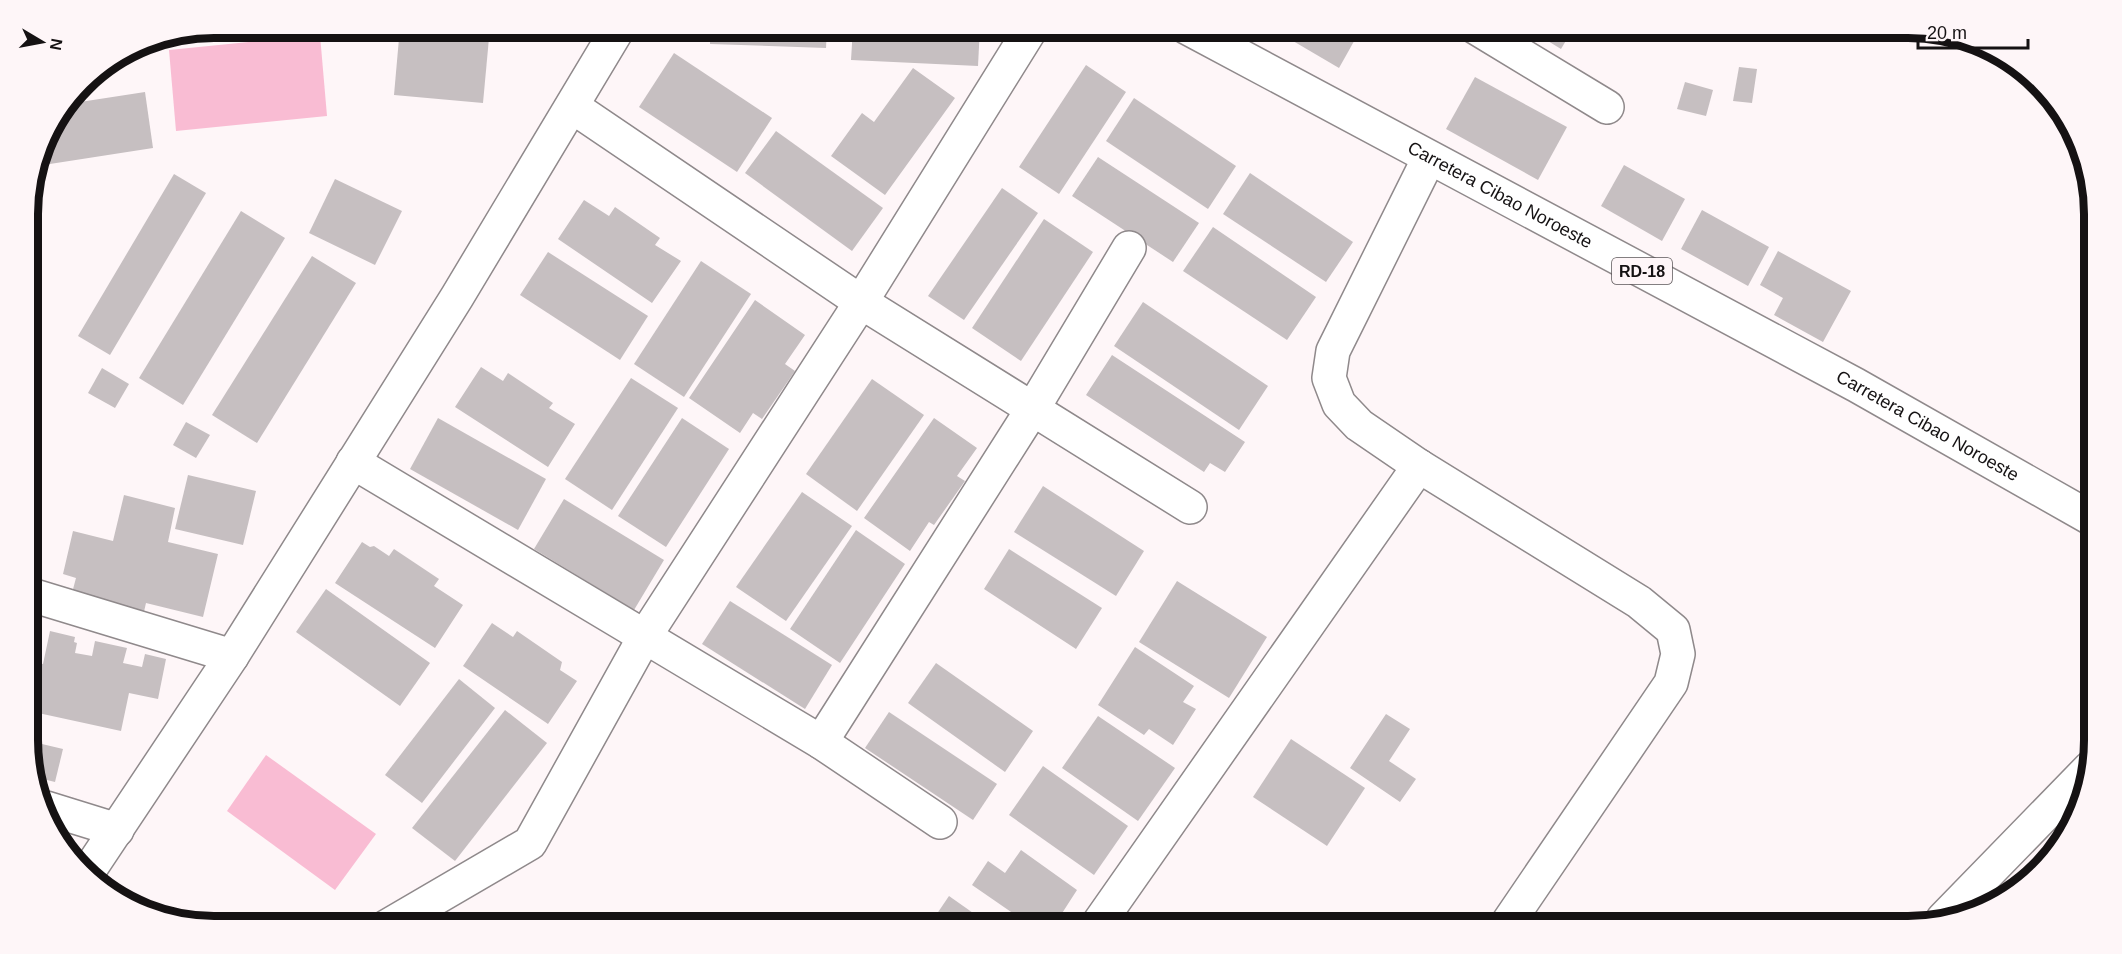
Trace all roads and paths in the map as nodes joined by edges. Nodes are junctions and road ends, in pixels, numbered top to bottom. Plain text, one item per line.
1 (613, 38) edge
2 (1025, 38) edge
3 (1206, 38) edge
4 (1493, 38) edge
5 (573, 107) junction
6 (1607, 107) dead end
7 (1428, 158) junction
8 (1129, 248) dead end
9 (861, 302) junction
10 (1032, 410) junction
11 (353, 462) junction
12 (1419, 466) junction
13 (1190, 507) dead end
14 (2084, 514) edge
15 (37, 597) edge
16 (645, 636) junction
17 (232, 656) junction
18 (821, 742) junction
19 (2080, 778) edge
20 (52, 810) edge
21 (940, 822) dead end
22 (117, 830) junction
23 (91, 867) edge
24 (1951, 911) edge
25 (405, 916) edge
26 (1104, 916) edge
27 (1512, 916) edge

1 - 5 street
2 - 9 street
3 - 7 street, Carretera Cibao Noroeste / RD-18
4 - 6 street
5 - 9 street
5 - 11 street
7 - 12 street
7 - 14 street, Carretera Cibao Noroeste / RD-18
8 - 10 street
9 - 10 street
9 - 16 street
10 - 13 street
10 - 18 street
11 - 16 street
11 - 17 street
12 - 26 street
12 - 27 street
15 - 17 street
16 - 18 street
16 - 25 street
17 - 22 street
18 - 21 street
19 - 24 street
20 - 22 street
22 - 23 street

